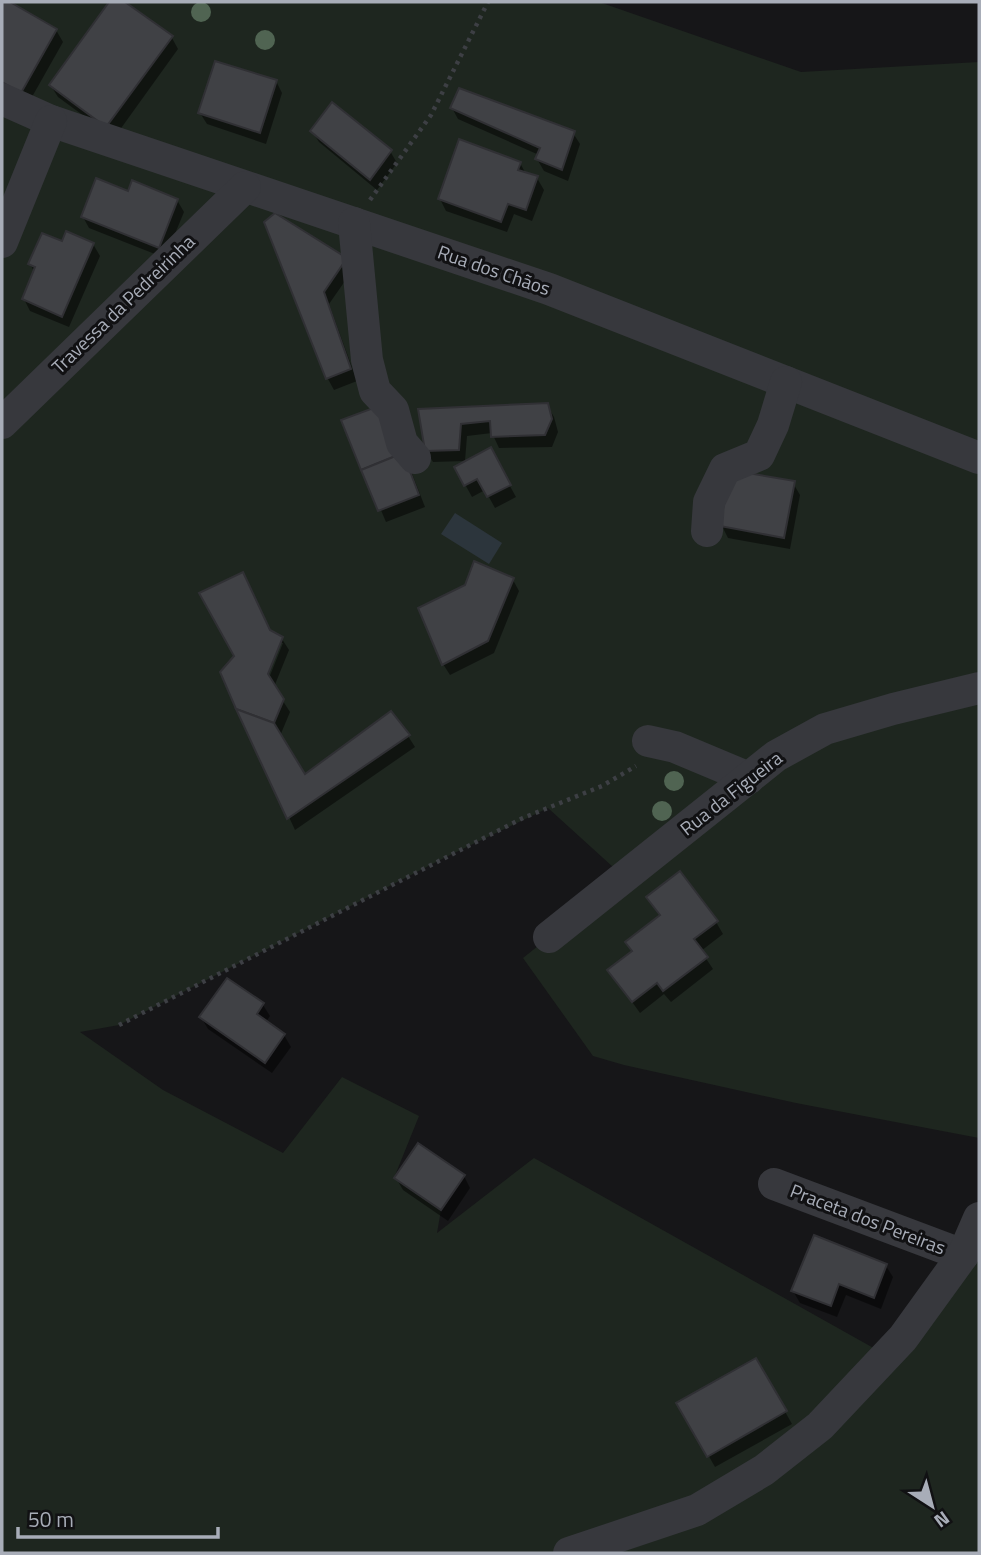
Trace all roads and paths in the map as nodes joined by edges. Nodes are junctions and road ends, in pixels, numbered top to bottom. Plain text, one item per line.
1 (488, 2) edge
2 (2, 99) edge
3 (51, 121) junction
4 (245, 187) junction
5 (354, 223) junction
6 (2, 242) edge
7 (786, 382) junction
8 (2, 423) edge
9 (415, 458) dead end
10 (979, 458) edge
11 (707, 531) dead end
12 (979, 688) edge
13 (661, 744) joint
14 (748, 778) junction
15 (549, 937) dead end
16 (119, 1025) dead end
17 (774, 1184) dead end
18 (979, 1218) edge
19 (963, 1255) junction
20 (569, 1553) edge

1 - 5 path
2 - 3 street, Rua dos Chãos
3 - 4 street, Rua dos Chãos
3 - 6 street
4 - 5 street, Rua dos Chãos
4 - 8 street, Travessa da Pedreirinha
5 - 7 street, Rua dos Chãos
5 - 9 street
7 - 10 street, Rua dos Chãos
7 - 11 street
12 - 14 street, Rua da Figueira
13 - 14 street
13 - 16 path
14 - 15 street, Rua da Figueira
17 - 19 street, Praceta dos Pereiras
18 - 19 street
19 - 20 street

